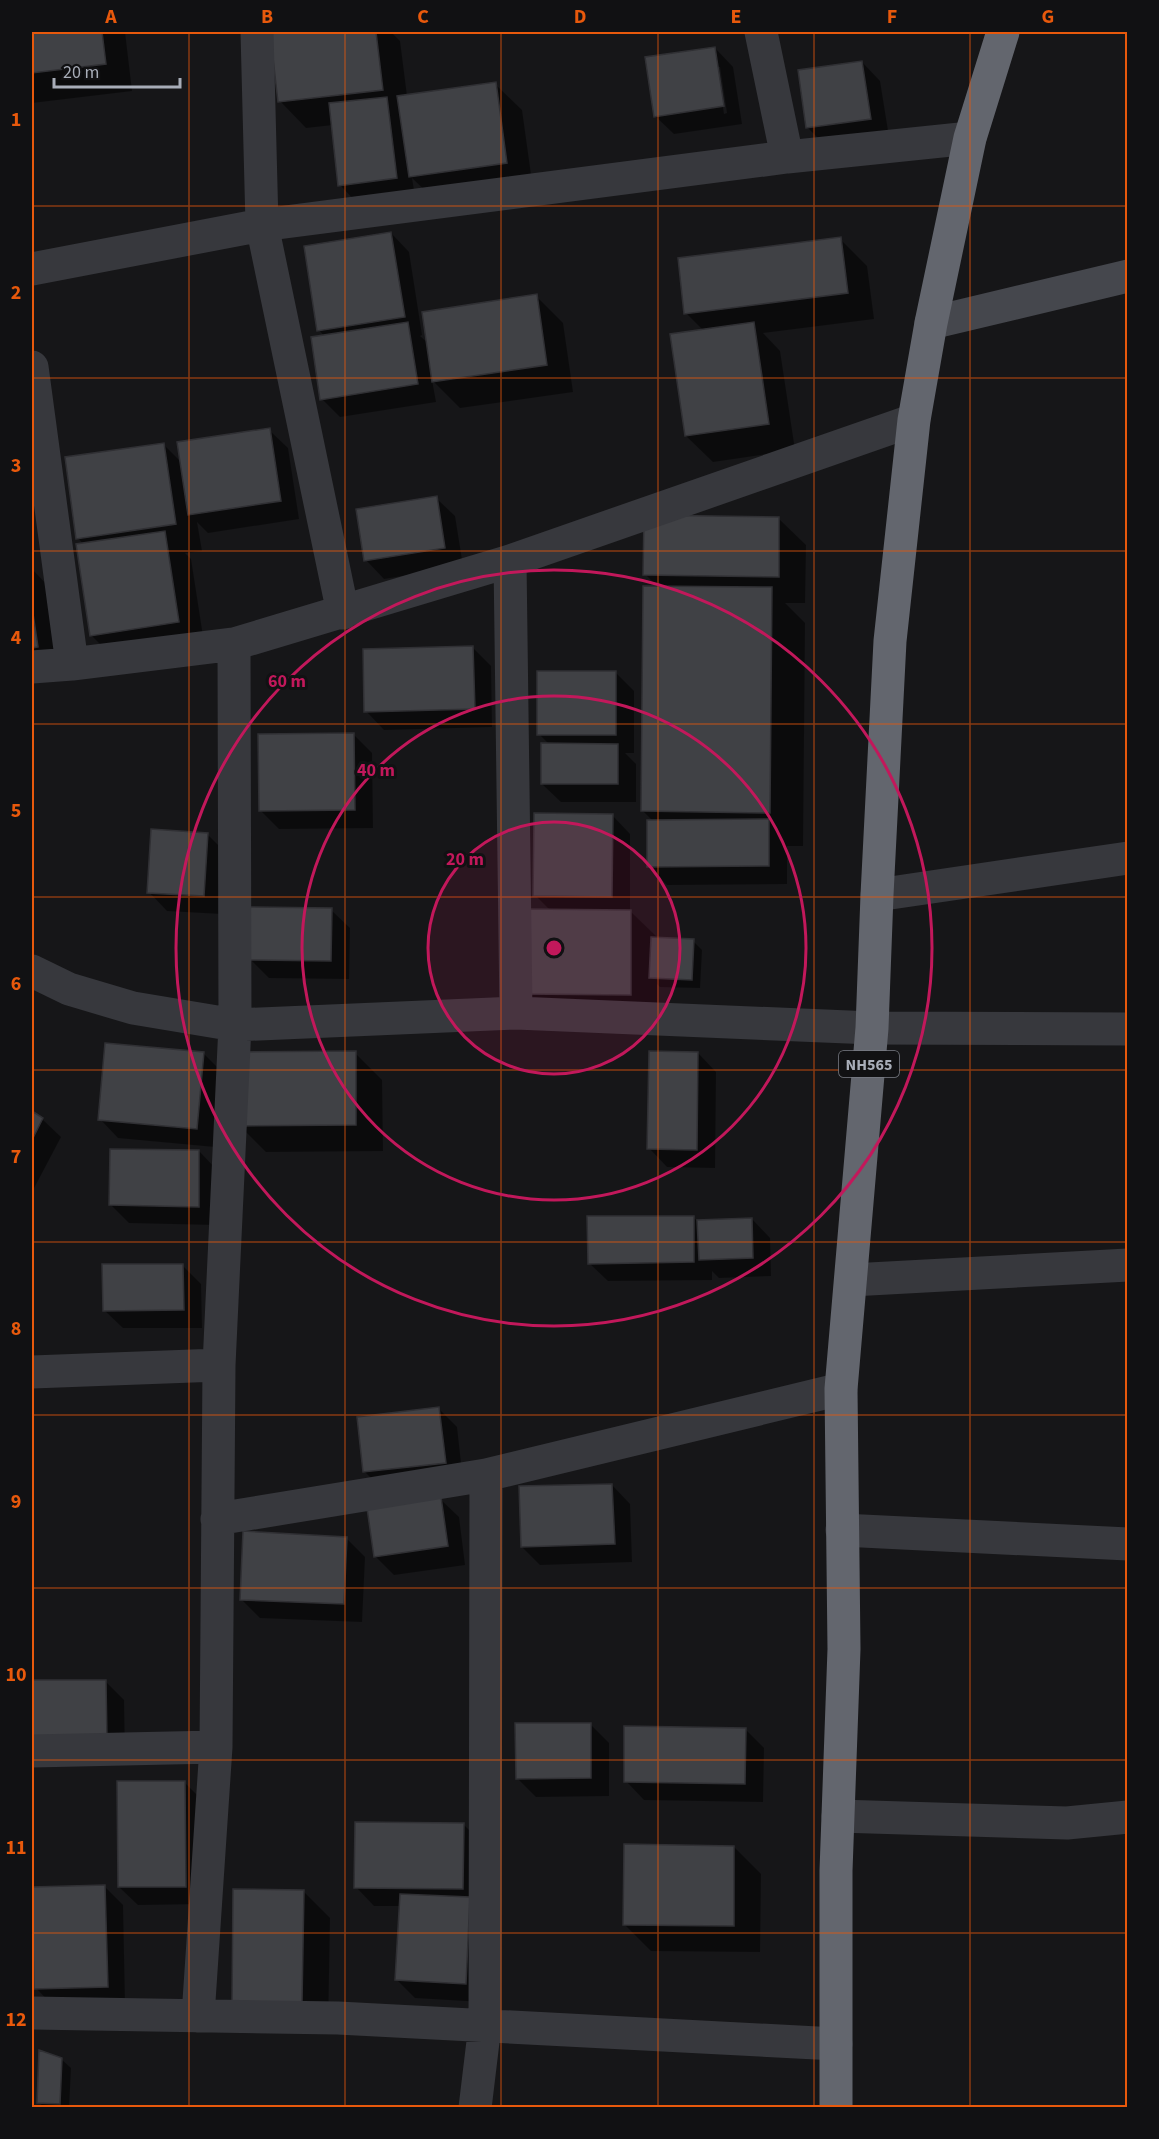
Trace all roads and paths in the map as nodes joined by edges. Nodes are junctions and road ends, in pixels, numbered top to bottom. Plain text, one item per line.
1 (257, 32) edge
2 (761, 32) edge
3 (1003, 32) edge
4 (970, 138) junction
5 (787, 157) junction
6 (262, 225) junction
7 (32, 269) edge
8 (1128, 276) edge
9 (931, 323) junction
10 (32, 367) edge
11 (914, 420) junction
12 (510, 561) junction
13 (343, 613) junction
14 (234, 644) junction
15 (72, 664) junction
16 (32, 667) edge
17 (1128, 858) edge
18 (877, 895) junction
19 (32, 971) edge
20 (516, 1013) junction
21 (235, 1025) junction
22 (872, 1028) junction
23 (1128, 1029) edge
24 (1128, 1265) edge
25 (851, 1280) junction
26 (219, 1365) junction
27 (32, 1372) edge
28 (841, 1389) junction
29 (486, 1475) junction
30 (217, 1519) junction
31 (843, 1530) junction
32 (1128, 1544) edge
33 (216, 1747) junction
34 (32, 1751) edge
35 (838, 1816) junction
36 (1128, 1817) edge
37 (32, 2013) edge
38 (198, 2016) junction
39 (485, 2025) junction
40 (836, 2044) junction
41 (475, 2108) edge
42 (836, 2108) edge

1 - 6 street
2 - 5 street
3 - 4 highway, NH565
4 - 5 street
4 - 9 highway, NH565
5 - 6 street
6 - 7 street
6 - 13 street
8 - 9 main road
9 - 11 highway, NH565
10 - 15 street
11 - 12 street
11 - 18 highway, NH565
12 - 13 street
12 - 20 street
13 - 14 street
14 - 15 street
14 - 21 street
15 - 16 street
17 - 18 street
18 - 22 highway, NH565
19 - 21 street
20 - 21 street
20 - 22 street
21 - 26 street
22 - 23 street
22 - 25 highway, NH565
24 - 25 street
25 - 28 highway, NH565
26 - 27 street
26 - 30 street
28 - 29 street
28 - 31 highway, NH565
29 - 30 street
29 - 39 street
30 - 33 street
31 - 32 street
31 - 35 highway, NH565
33 - 34 street
33 - 38 street
35 - 36 street
35 - 40 highway, NH565
37 - 38 street
38 - 39 street
39 - 40 street
39 - 41 street
40 - 42 highway, NH565

